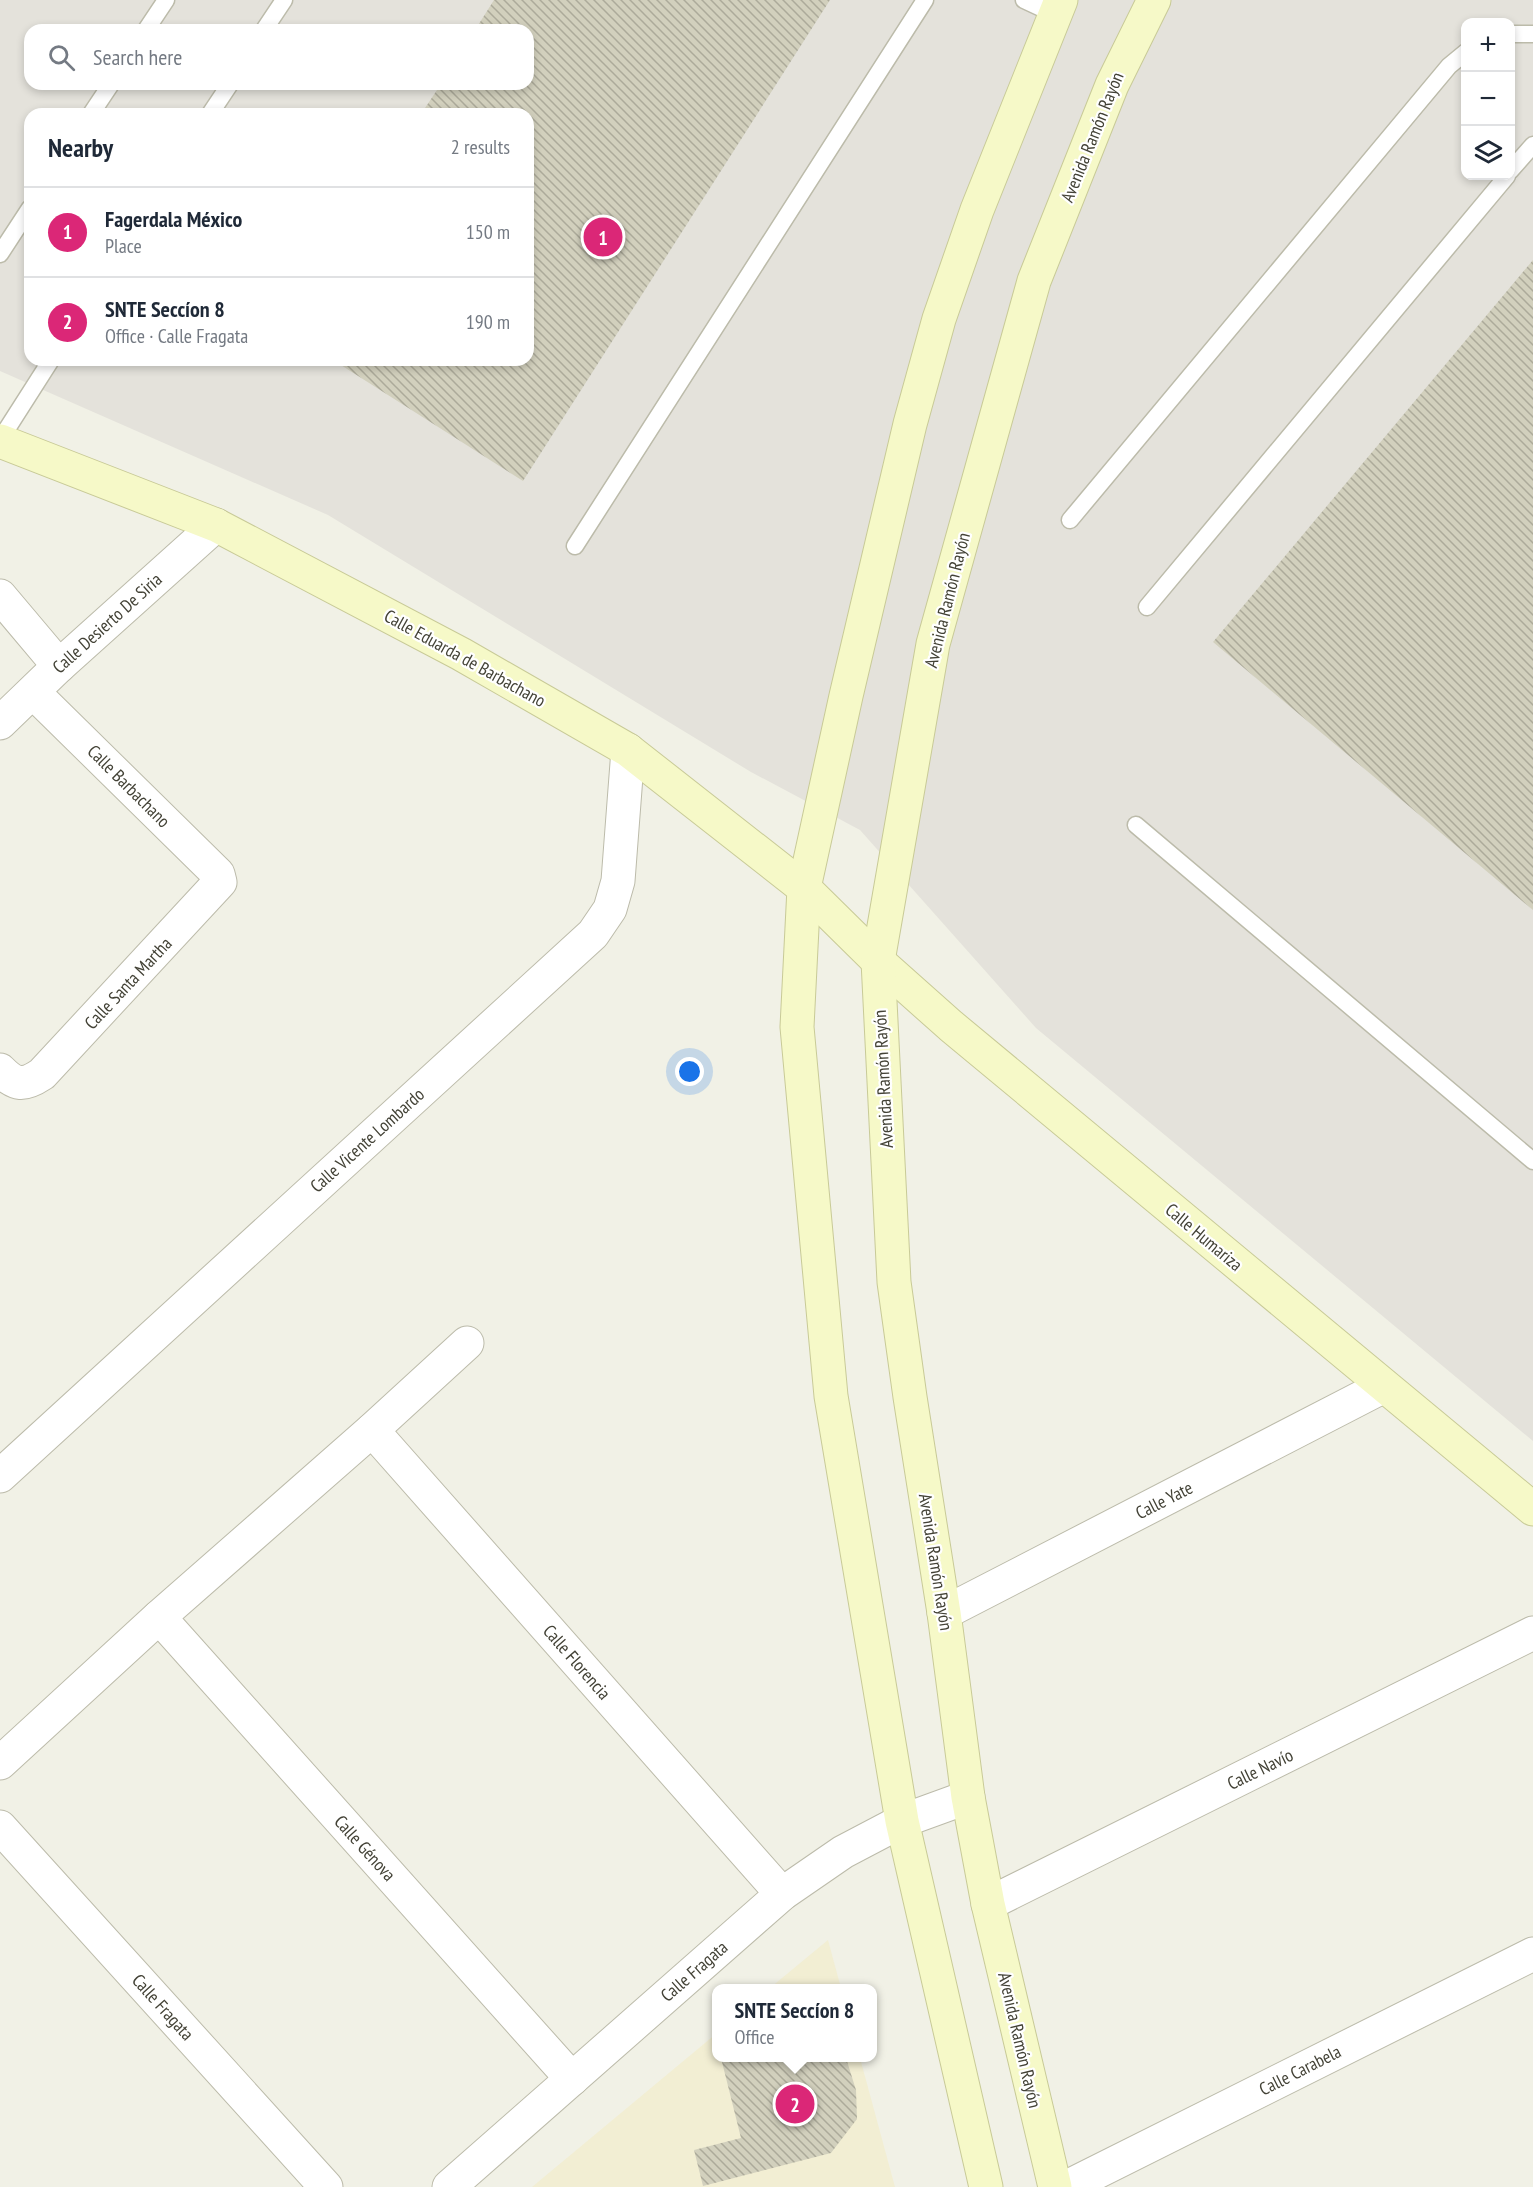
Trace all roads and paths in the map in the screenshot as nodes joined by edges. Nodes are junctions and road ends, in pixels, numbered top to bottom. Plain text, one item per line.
1 (166, 0) edge
2 (284, 0) edge
3 (925, 0) edge
4 (1024, 0) edge
5 (1154, 0) edge
6 (1057, 7) edge
7 (150, 24) edge
8 (268, 24) edge
9 (1515, 34) edge
10 (1533, 34) edge
11 (1461, 56) edge
12 (107, 90) edge
13 (226, 90) edge
14 (95, 108) edge
15 (214, 108) edge
16 (1533, 144) edge
17 (1515, 165) edge
18 (1504, 180) edge
19 (24, 217) edge
20 (0, 254) edge
21 (47, 366) edge
22 (0, 441) edge
23 (1070, 520) dead end
24 (216, 525) junction
25 (575, 546) dead end
26 (0, 597) edge
27 (1147, 607) dead end
28 (59, 666) junction
29 (33, 692) junction
30 (0, 723) edge
31 (628, 750) junction
32 (1136, 825) dead end
33 (220, 882) joint
34 (804, 888) junction
35 (878, 961) junction
36 (0, 1070) edge
37 (1533, 1161) edge
38 (467, 1343) dead end
39 (1384, 1386) junction
40 (372, 1430) junction
41 (0, 1476) edge
42 (1533, 1509) edge
43 (944, 1613) junction
44 (159, 1617) junction
45 (1533, 1633) edge
46 (0, 1763) edge
47 (968, 1797) junction
48 (902, 1821) junction
49 (0, 1827) edge
50 (782, 1894) junction
51 (988, 1904) junction
52 (1533, 1954) edge
53 (572, 2079) junction
54 (327, 2187) edge
55 (449, 2187) edge
56 (986, 2187) edge
57 (1054, 2187) edge
58 (1066, 2187) edge

1 - 7 lane
2 - 8 lane
3 - 25 lane
4 - 6 lane
5 - 35 main road, Avenida Ramón Rayón
6 - 34 main road
9 - 10 lane
11 - 23 lane
12 - 14 lane
13 - 15 lane
16 - 17 lane
18 - 27 lane
19 - 20 lane
21 - 22 lane
22 - 24 main road, Calle Eduarda de Barbachano
24 - 28 street, Calle Desierto De Siria
24 - 31 main road, Calle Eduarda de Barbachano
26 - 28 street
28 - 29 street, Calle Desierto De Siria
29 - 30 street, Calle Desierto De Siria
29 - 33 street, Calle Barbachano
31 - 34 main road, Calle Eduarda de Barbachano
31 - 41 street, Calle Vicente Lombardo
32 - 37 lane
33 - 36 street, Calle Santa Martha
34 - 35 main road, Calle Eduarda de Barbachano
34 - 48 main road
35 - 39 main road, Calle Humariza
35 - 43 main road, Avenida Ramón Rayón
38 - 40 street
39 - 42 main road, Calle Humariza
39 - 43 street, Calle Yate
40 - 44 street
40 - 50 street, Calle Florencia
43 - 47 main road, Avenida Ramón Rayón
44 - 46 street
44 - 53 street, Calle Génova
45 - 51 street, Calle Navío
47 - 48 street, Calle Fragata
47 - 51 main road, Avenida Ramón Rayón
48 - 50 street, Calle Fragata
48 - 56 main road
49 - 54 street, Calle Fragata
50 - 53 street, Calle Fragata
51 - 57 main road, Avenida Ramón Rayón
52 - 58 street, Calle Carabela
53 - 55 street, Calle Fragata

